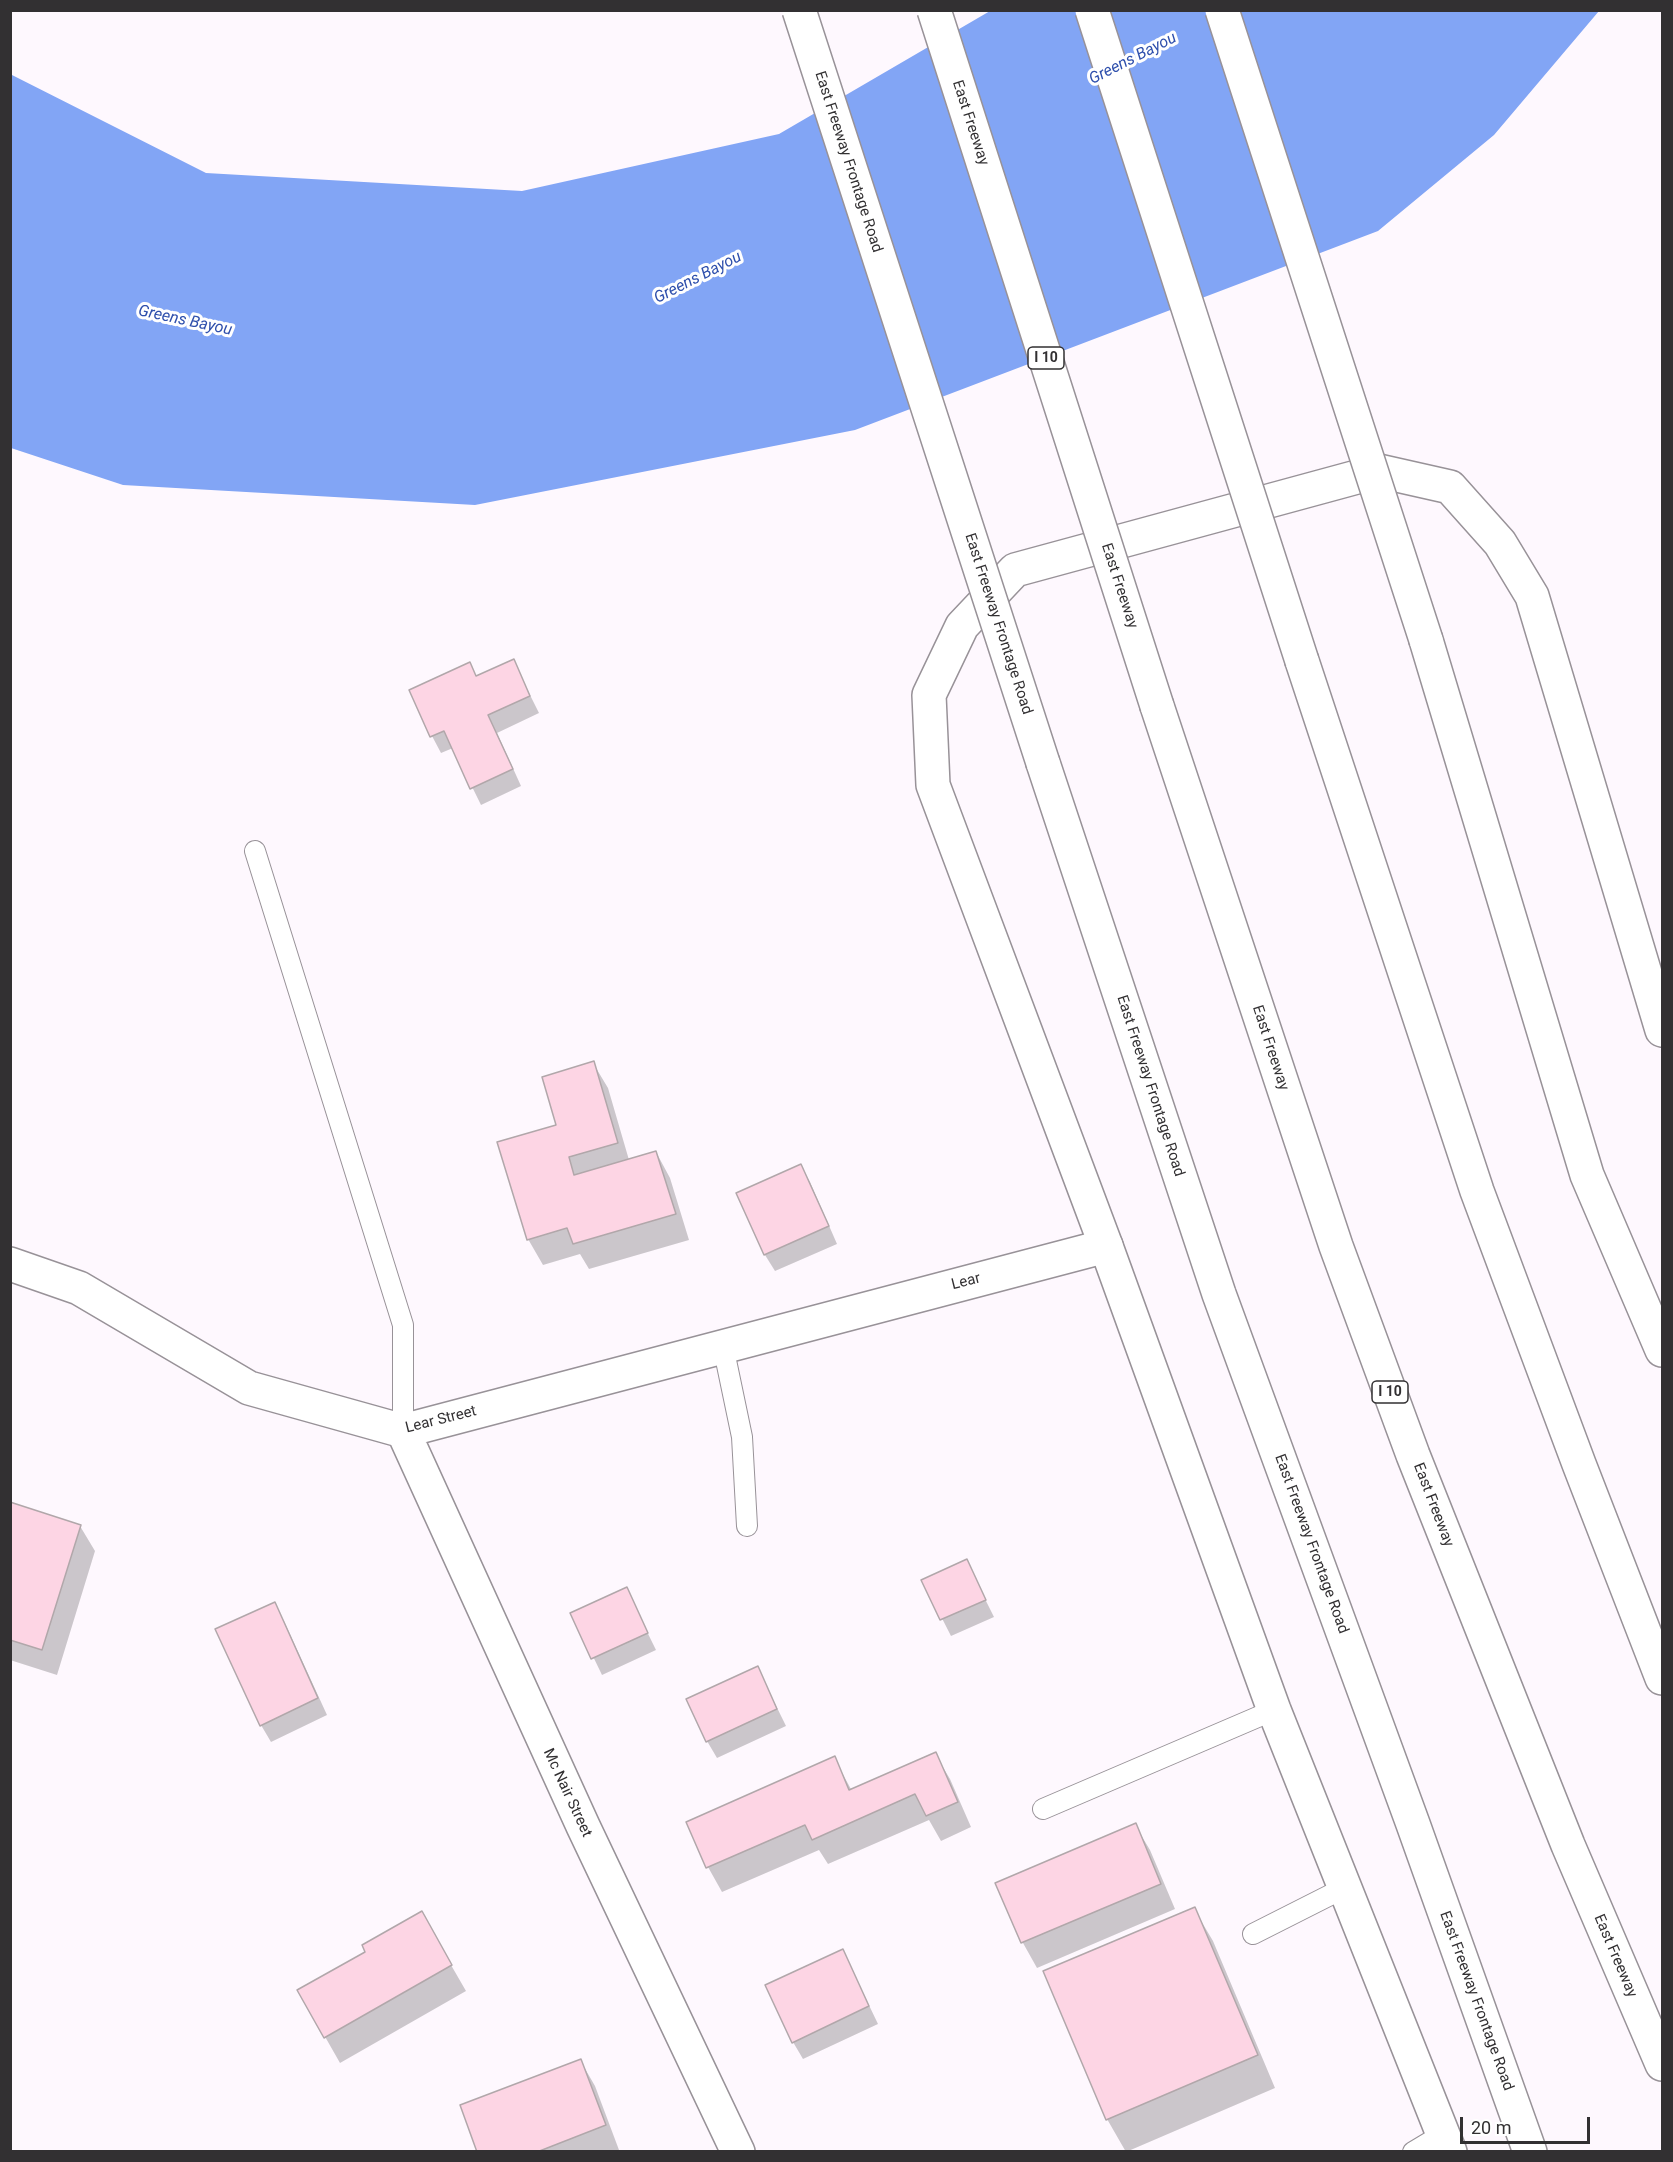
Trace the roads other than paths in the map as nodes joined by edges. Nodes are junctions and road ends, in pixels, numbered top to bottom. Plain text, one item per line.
1 (799, 10) edge
2 (934, 10) edge
3 (1092, 10) edge
4 (1222, 10) edge
5 (255, 851) dead end
6 (1662, 1030) edge
7 (1106, 1246) junction
8 (10, 1264) edge
9 (826, 1319) joint
10 (723, 1346) junction
11 (1662, 1350) edge
12 (403, 1431) junction
13 (747, 1526) dead end
14 (1662, 1678) edge
15 (1274, 1710) junction
16 (1043, 1809) dead end
17 (1344, 1888) junction
18 (1253, 1934) dead end
19 (1662, 2064) edge
20 (1447, 2143) edge
21 (738, 2151) edge
22 (1413, 2151) edge
23 (1530, 2151) edge

1 - 23 main road, East Freeway Frontage Road, bridge
2 - 19 main road, East Freeway / I 10, bridge
3 - 14 main road, bridge
4 - 11 main road, bridge
5 - 12 lane
6 - 7 main road
7 - 9 main road, Lear
7 - 15 main road
8 - 12 main road, Lear Street
9 - 10 main road, Lear Street
10 - 12 main road, Lear Street
10 - 13 lane
12 - 21 main road, Mc Nair Street
15 - 16 lane
15 - 17 main road
17 - 18 lane
17 - 20 main road
20 - 22 lane

